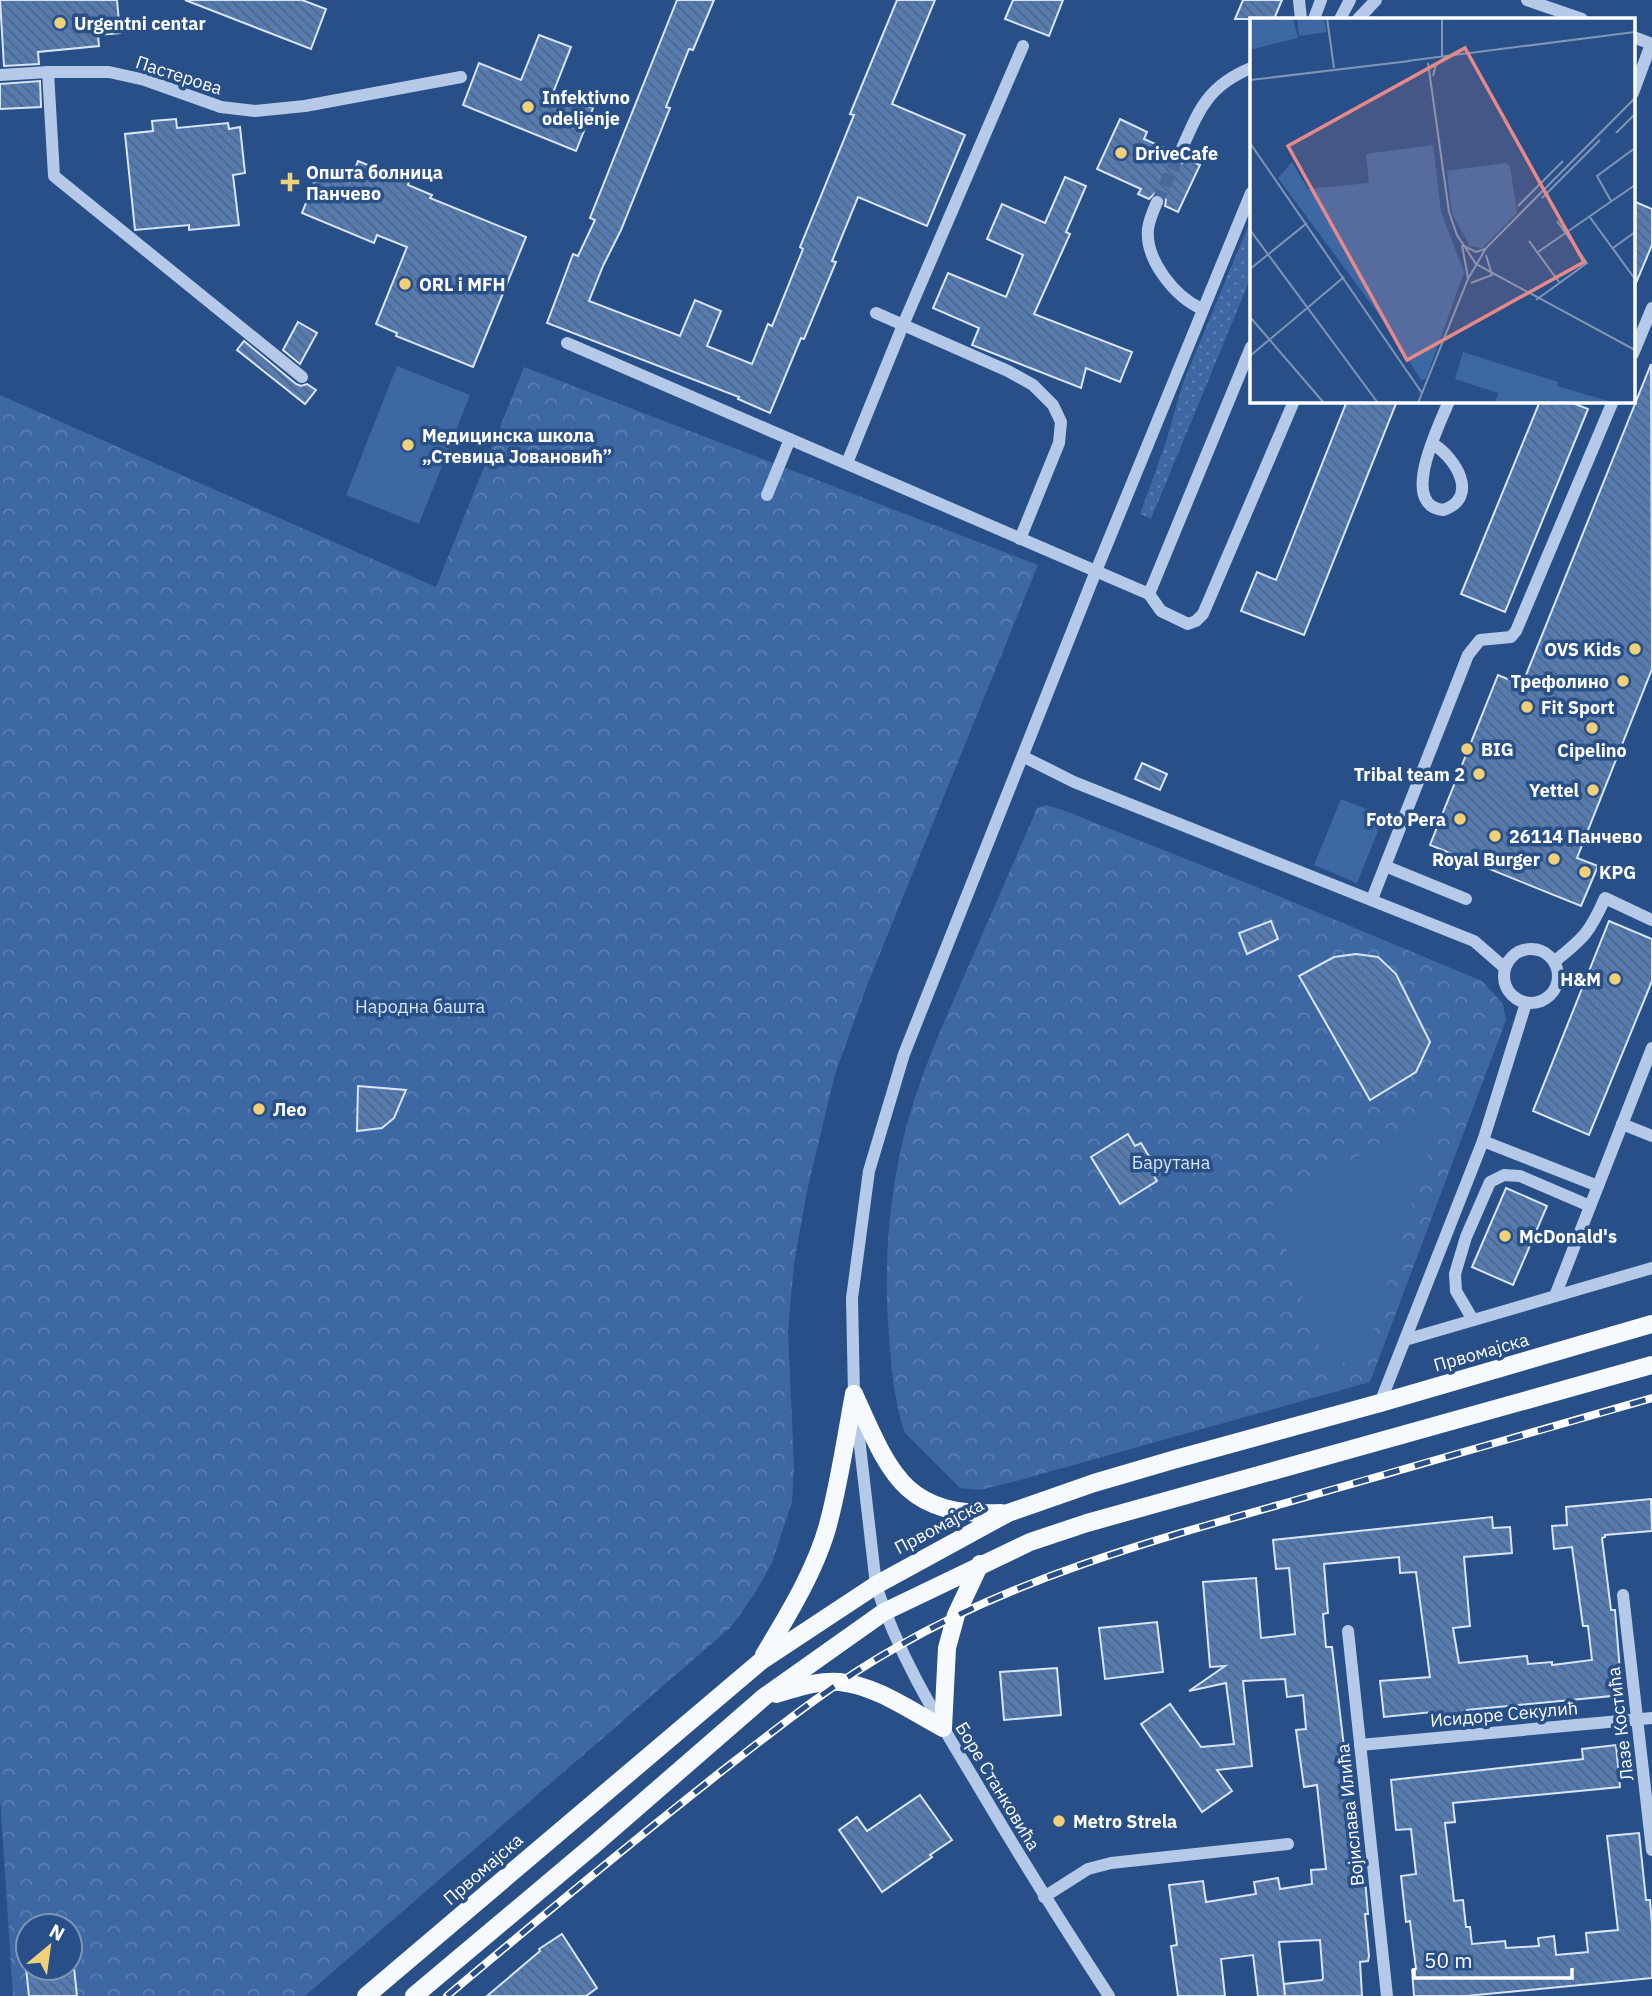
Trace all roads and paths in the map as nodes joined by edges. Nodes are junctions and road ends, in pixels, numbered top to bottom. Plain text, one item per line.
1 (1299, 0) edge
2 (1321, 0) edge
3 (1350, 0) edge
4 (1376, 0) edge
5 (1527, 0) edge
6 (1301, 18) edge
7 (1314, 18) edge
8 (1340, 18) edge
9 (1359, 18) edge
10 (1579, 18) edge
11 (1634, 37) edge
12 (1652, 44) edge
13 (1023, 46) dead end
14 (1250, 69) edge
15 (48, 72) junction
16 (0, 75) edge
17 (461, 77) dead end
18 (1634, 90) edge
19 (1179, 155) tunnel mouth
20 (1250, 195) edge
21 (1157, 202) tunnel mouth
22 (1652, 308) edge
23 (1202, 309) junction
24 (876, 313) dead end
25 (903, 325) junction
26 (567, 343) dead end
27 (1250, 349) edge
28 (1634, 352) edge
29 (302, 377) dead end
30 (1294, 402) edge
31 (1449, 402) edge
32 (1613, 402) edge
33 (790, 439) junction
34 (1433, 444) junction
35 (847, 463) junction
36 (767, 495) dead end
37 (1020, 539) junction
38 (1096, 571) junction
39 (1149, 594) junction
40 (1024, 757) junction
41 (1385, 866) junction
42 (1372, 899) junction
43 (1466, 899) dead end
44 (1652, 920) edge
45 (1555, 961) junction
46 (1505, 968) junction
47 (1526, 1003) junction
48 (1652, 1048) edge
49 (1622, 1124) junction
50 (1652, 1136) edge
51 (1483, 1141) junction
52 (1598, 1186) junction
53 (1590, 1206) junction
54 (1652, 1268) edge
55 (1555, 1296) junction
56 (1473, 1320) junction
57 (1652, 1324) edge
58 (1405, 1340) junction
59 (1652, 1365) edge
60 (854, 1394) junction
61 (1380, 1403) junction
62 (1008, 1513) junction
63 (980, 1564) junction
64 (876, 1585) junction
65 (1623, 1595) dead end
66 (884, 1612) junction
67 (1348, 1630) dead end
68 (761, 1661) junction
69 (764, 1697) junction
70 (1652, 1718) edge
71 (1637, 1720) junction
72 (943, 1728) junction
73 (1360, 1745) junction
74 (1288, 1844) dead end
75 (1652, 1850) edge
76 (1044, 1897) junction
77 (366, 1996) edge
78 (414, 1996) edge
79 (1109, 1996) edge
80 (1387, 1996) edge

1 - 6 street
2 - 7 street
3 - 8 street
4 - 9 street
5 - 10 street
11 - 12 street
12 - 18 street
13 - 25 street
14 - 19 street
15 - 16 street, Пастерова
15 - 17 street, Пастерова
15 - 29 street
20 - 23 street, Боре Станковића
21 - 23 street
22 - 28 street
23 - 38 street, Боре Станковића
24 - 25 street
25 - 35 street
25 - 37 street
26 - 33 street
27 - 39 street
30 - 39 street
31 - 34 street
32 - 41 street
33 - 35 street
33 - 36 street
34 - 34 street
35 - 37 street
37 - 38 street
38 - 39 street
38 - 40 street, Боре Станковића
40 - 42 street
40 - 60 street, Боре Станковића
41 - 42 street
41 - 43 street
42 - 46 street
44 - 45 street
45 - 46 street
45 - 47 street
46 - 47 street
47 - 51 street
48 - 49 street
49 - 50 street
49 - 52 street
51 - 52 street
51 - 58 street
52 - 53 street
53 - 55 street
53 - 56 street
54 - 55 street
55 - 56 street
56 - 58 street
57 - 61 main road, Првомајска
58 - 61 street
59 - 63 main road
60 - 62 main road
60 - 64 street, Боре Станковића
60 - 68 main road
61 - 62 main road, Првомајска
62 - 64 main road, Првомајска
63 - 66 main road
63 - 72 main road
64 - 66 street, Боре Станковића
64 - 68 main road, Првомајска
65 - 71 street, Лазе Костића
66 - 69 main road
66 - 72 street, Боре Станковића
67 - 73 street, Војислава Илића
68 - 77 main road, Првомајска
69 - 72 main road
69 - 78 main road
70 - 71 street, Исидоре Секулић
71 - 73 street, Исидоре Секулић
71 - 75 street, Лазе Костића
72 - 76 street, Боре Станковића
73 - 80 street, Војислава Илића
74 - 76 street
76 - 79 street, Боре Станковића

